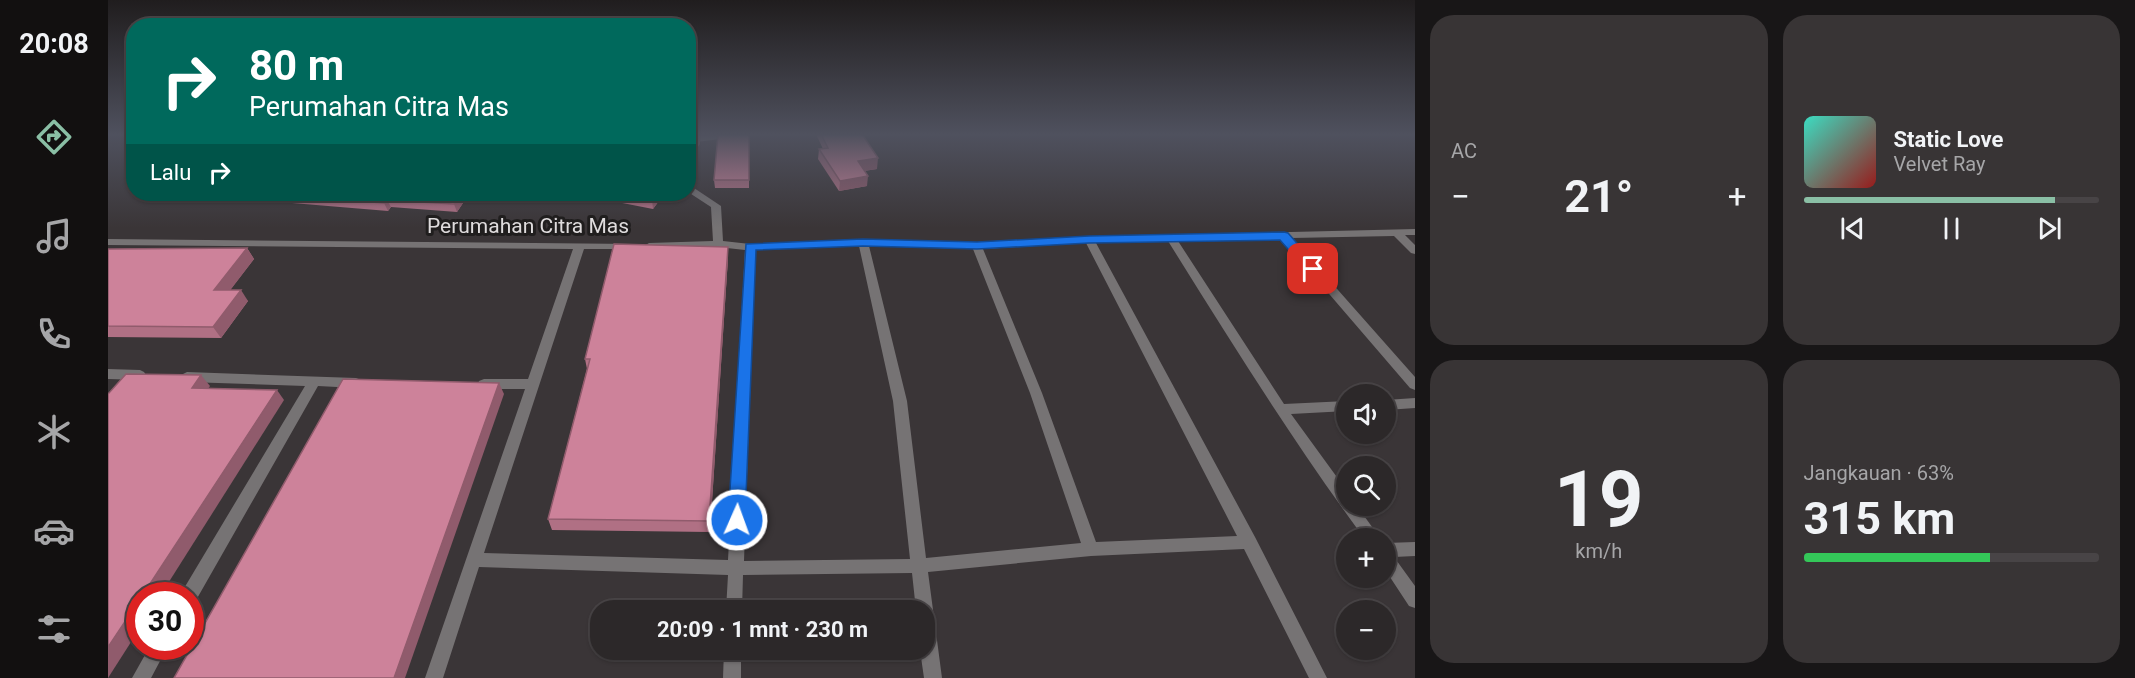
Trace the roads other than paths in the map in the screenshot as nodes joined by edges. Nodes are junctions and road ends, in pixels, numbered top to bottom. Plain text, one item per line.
1 (696, 192) edge
2 (1415, 231) edge
3 (1396, 232) junction
4 (1284, 236) junction
5 (1171, 238) junction
6 (1089, 240) junction
7 (108, 242) edge
8 (863, 243) junction
9 (718, 244) junction
10 (977, 246) junction
11 (579, 247) junction
12 (750, 247) junction
13 (1415, 251) edge
14 (108, 374) edge
15 (154, 376) edge
16 (177, 377) edge
17 (314, 382) junction
18 (372, 383) edge
19 (476, 384) edge
20 (533, 384) junction
21 (1415, 385) edge
22 (1415, 403) edge
23 (1396, 404) edge
24 (1336, 406) edge
25 (1280, 409) junction
26 (1336, 487) edge
27 (1250, 542) junction
28 (1091, 549) junction
29 (1415, 549) edge
30 (1396, 550) edge
31 (473, 560) junction
32 (918, 566) junction
33 (735, 568) junction
34 (1396, 572) edge
35 (197, 582) edge
36 (734, 600) edge
37 (922, 600) edge
38 (1415, 600) edge
39 (152, 660) edge
40 (733, 660) edge
41 (931, 660) edge
42 (141, 678) edge
43 (434, 678) edge
44 (732, 678) edge
45 (933, 678) edge
46 (1318, 678) edge

1 - 9 street
2 - 3 street, Perumahan Citra Mas
3 - 4 street, Perumahan Citra Mas
3 - 13 street
4 - 5 street, Perumahan Citra Mas
4 - 21 street
5 - 6 street, Perumahan Citra Mas
5 - 25 street
6 - 10 street, Perumahan Citra Mas
6 - 27 street
7 - 11 street, Perumahan Citra Mas
8 - 10 street, Perumahan Citra Mas
8 - 12 street, Perumahan Citra Mas
8 - 32 street
9 - 11 street, Perumahan Citra Mas
9 - 12 street, Perumahan Citra Mas
10 - 28 street
11 - 20 street
12 - 33 street
14 - 15 street
16 - 17 street
17 - 18 street
17 - 35 street
19 - 20 street
20 - 31 street
22 - 23 street
24 - 25 street
25 - 26 street
27 - 28 street
27 - 46 street
28 - 32 street
29 - 30 street
31 - 33 street
31 - 43 street
32 - 33 street
32 - 37 street
33 - 36 street
34 - 38 street
39 - 42 street
40 - 44 street
41 - 45 street

